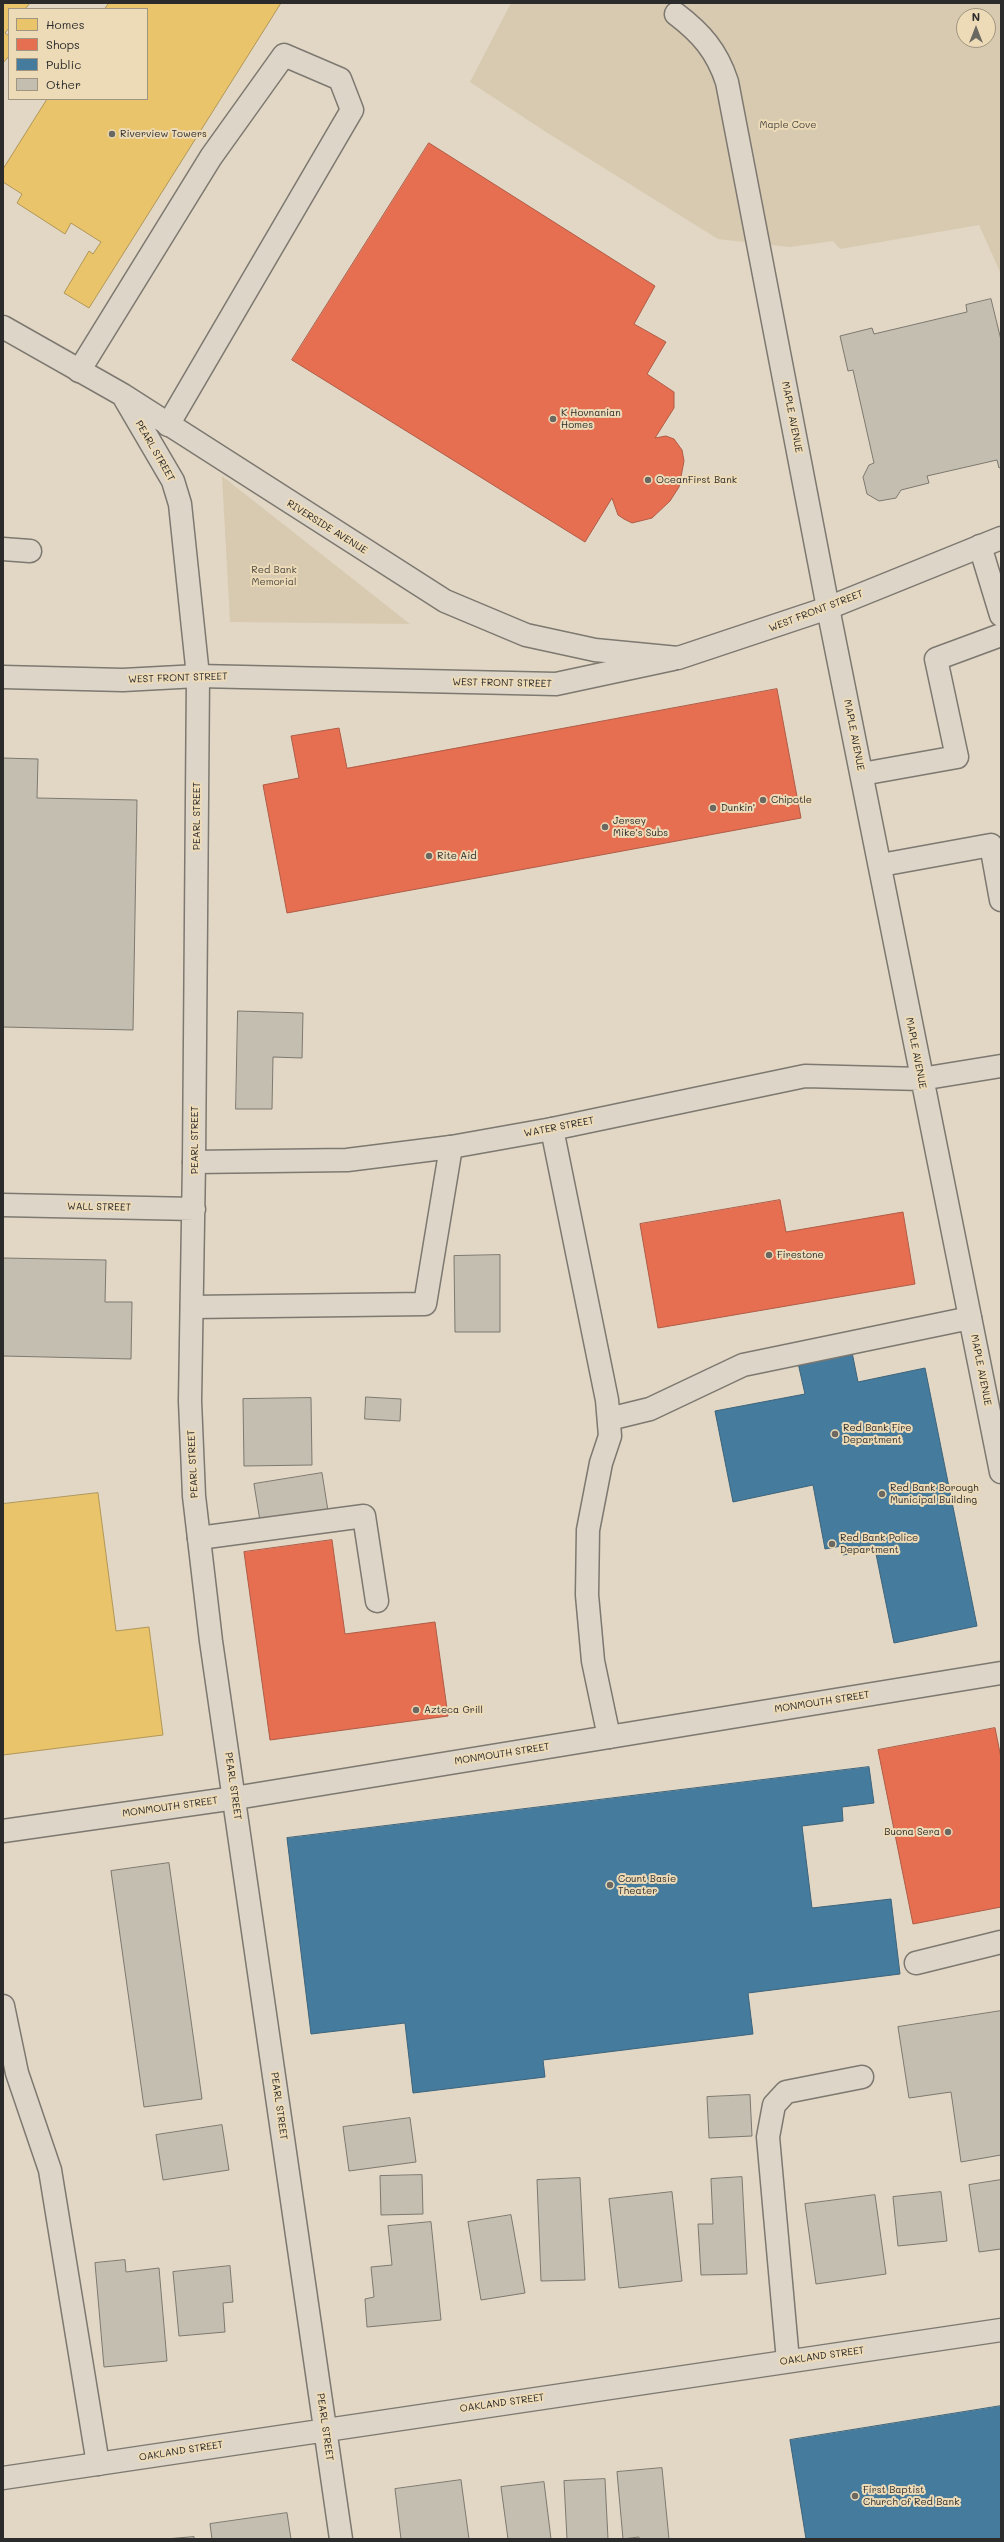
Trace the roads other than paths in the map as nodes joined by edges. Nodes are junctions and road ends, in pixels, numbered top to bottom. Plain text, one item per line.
1 (676, 14) dead end
2 (3, 327) edge
3 (79, 371) junction
4 (123, 395) junction
5 (168, 425) junction
6 (1001, 538) edge
7 (980, 546) junction
8 (3, 549) edge
9 (30, 551) dead end
10 (828, 608) junction
11 (1001, 615) edge
12 (1001, 635) edge
13 (678, 658) junction
14 (198, 676) junction
15 (3, 677) edge
16 (862, 774) junction
17 (881, 865) junction
18 (1001, 900) edge
19 (1001, 1066) edge
20 (921, 1079) junction
21 (552, 1129) junction
22 (450, 1147) junction
23 (194, 1162) junction
24 (3, 1205) edge
25 (194, 1209) junction
26 (192, 1307) junction
27 (970, 1318) junction
28 (609, 1419) junction
29 (1001, 1472) edge
30 (199, 1538) junction
31 (377, 1601) dead end
32 (1001, 1673) edge
33 (609, 1737) junction
34 (235, 1798) junction
35 (3, 1831) edge
36 (1001, 1942) edge
37 (916, 1963) dead end
38 (3, 2006) edge
39 (862, 2077) dead end
40 (1001, 2330) edge
41 (788, 2361) junction
42 (325, 2429) junction
43 (98, 2464) junction
44 (3, 2478) edge
45 (341, 2539) edge

1 - 10 street, MAPLE AVENUE
2 - 3 street, RIVERSIDE AVENUE
3 - 4 street, RIVERSIDE AVENUE
3 - 5 street
4 - 5 street, RIVERSIDE AVENUE
4 - 14 street, PEARL STREET
5 - 13 street, RIVERSIDE AVENUE
6 - 7 street, WEST FRONT STREET
7 - 10 street, WEST FRONT STREET
7 - 11 street
8 - 9 street
10 - 13 street, WEST FRONT STREET
10 - 16 street, MAPLE AVENUE
12 - 16 street
13 - 14 street, WEST FRONT STREET
14 - 15 street, WEST FRONT STREET
14 - 23 street, PEARL STREET
16 - 17 street, MAPLE AVENUE
17 - 18 street
17 - 20 street, MAPLE AVENUE
19 - 20 street, WATER STREET
20 - 21 street, WATER STREET
20 - 27 street, MAPLE AVENUE
21 - 22 street, WATER STREET
21 - 28 street
22 - 23 street, WATER STREET
22 - 26 street
23 - 25 street, PEARL STREET
24 - 25 street, WALL STREET
25 - 26 street, PEARL STREET
26 - 30 street, PEARL STREET
27 - 28 street
27 - 29 street, MAPLE AVENUE
28 - 33 street
30 - 31 street
30 - 34 street, PEARL STREET
32 - 33 street, MONMOUTH STREET
33 - 34 street, MONMOUTH STREET
34 - 35 street, MONMOUTH STREET
34 - 42 street, PEARL STREET
36 - 37 street
38 - 43 street
39 - 41 street
40 - 41 street, OAKLAND STREET
41 - 42 street, OAKLAND STREET
42 - 43 street, OAKLAND STREET
42 - 45 street, PEARL STREET
43 - 44 street, OAKLAND STREET

